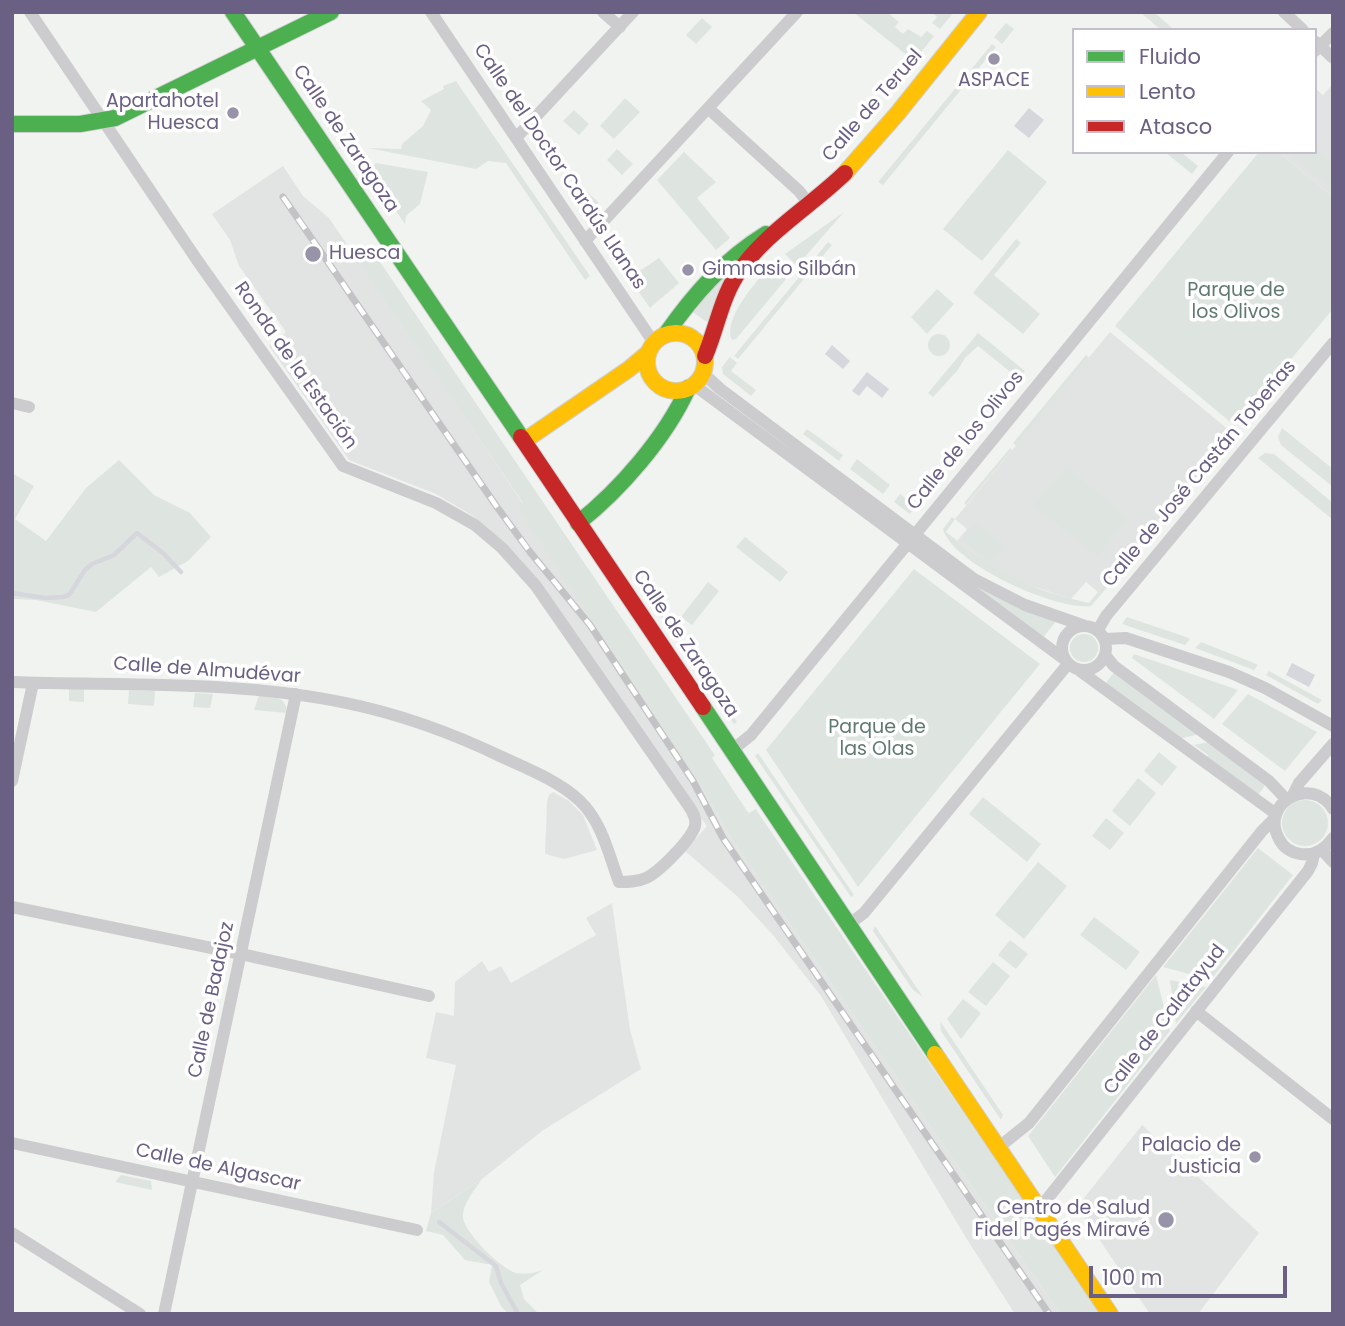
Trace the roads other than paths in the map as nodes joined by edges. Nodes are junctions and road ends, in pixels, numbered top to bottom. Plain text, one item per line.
1 (30, 12) edge
2 (233, 12) edge
3 (331, 12) edge
4 (431, 12) edge
5 (603, 12) edge
6 (633, 12) edge
7 (797, 12) edge
8 (979, 12) edge
9 (1284, 12) edge
10 (620, 27) junction
11 (1301, 28) edge
12 (1333, 33) edge
13 (1317, 46) edge
14 (258, 49) junction
15 (1333, 58) edge
16 (709, 108) junction
17 (103, 122) junction
18 (12, 124) edge
19 (516, 138) junction
20 (1226, 154) edge
21 (810, 205) junction
22 (791, 220) junction
23 (585, 241) junction
24 (1333, 343) edge
25 (656, 344) junction
26 (705, 356) junction
27 (695, 382) junction
28 (12, 403) edge
29 (29, 407) dead end
30 (524, 441) junction
31 (578, 523) junction
32 (911, 538) junction
33 (1096, 632) junction
34 (1105, 655) junction
35 (1066, 662) junction
36 (1080, 671) junction
37 (12, 682) edge
38 (33, 683) junction
39 (296, 694) junction
40 (1328, 723) edge
41 (1330, 745) edge
42 (732, 751) junction
43 (12, 781) edge
44 (1290, 797) junction
45 (1333, 809) edge
46 (1275, 816) junction
47 (1333, 838) edge
48 (1318, 852) junction
49 (1333, 862) edge
50 (619, 882) joint
51 (12, 907) edge
52 (848, 925) junction
53 (241, 954) junction
54 (429, 996) dead end
55 (1196, 1011) junction
56 (1333, 1119) edge
57 (12, 1143) edge
58 (999, 1147) junction
59 (192, 1183) junction
60 (1040, 1208) junction
61 (417, 1230) dead end
62 (12, 1233) edge
63 (140, 1314) edge
64 (164, 1314) edge
65 (1112, 1314) edge

1 - 17 street
2 - 14 main road, Calle de Zaragoza
3 - 14 main road
4 - 19 street, Calle del Doctor Cardús Llanas
5 - 10 street
6 - 10 street
7 - 16 street
8 - 21 main road, Calle de Teruel
9 - 11 street
10 - 19 street
12 - 13 street
13 - 15 street
14 - 17 main road
14 - 30 main road, Calle de Zaragoza
16 - 21 street
16 - 23 street
17 - 18 main road
17 - 50 street, Ronda de la Estación
19 - 23 street, Calle del Doctor Cardús Llanas
20 - 32 street, Calle de los Olivos
21 - 22 main road, Calle de Teruel
22 - 25 main road, Calle de Teruel
22 - 26 main road, Calle de Teruel
23 - 25 street, Calle del Doctor Cardús Llanas
24 - 33 street, Calle de José Castán Tobeñas
25 - 26 main road
25 - 27 main road
25 - 30 main road, Calle de Teruel
26 - 27 main road
27 - 31 main road
27 - 32 street
28 - 29 street
30 - 31 main road, Calle de Zaragoza
31 - 42 main road, Calle de Zaragoza
32 - 33 street
32 - 35 street
32 - 42 street, Calle de los Olivos
33 - 34 street
33 - 35 street
33 - 40 street
34 - 36 street
34 - 44 street
35 - 36 street
35 - 52 street
36 - 46 street
37 - 38 street, Calle de Almudévar
38 - 39 street, Calle de Almudévar
38 - 43 street
39 - 50 street, Calle de Almudévar
39 - 53 street, Calle de Badajoz
40 - 41 street
41 - 44 street
42 - 52 main road, Calle de Zaragoza
44 - 45 street
44 - 46 street
46 - 48 street
46 - 58 street
47 - 48 street, Calle de Calatayud
48 - 49 street
48 - 55 street, Calle de Calatayud
51 - 53 street
52 - 58 main road, Calle de Zaragoza
53 - 54 street
53 - 59 street, Calle de Badajoz
55 - 56 street
55 - 60 street, Calle de Calatayud
57 - 59 street, Calle de Algascar
58 - 60 main road, Calle de Zaragoza
59 - 61 street, Calle de Algascar
59 - 64 street, Calle de Badajoz
60 - 65 main road, Calle de Zaragoza
62 - 63 street

